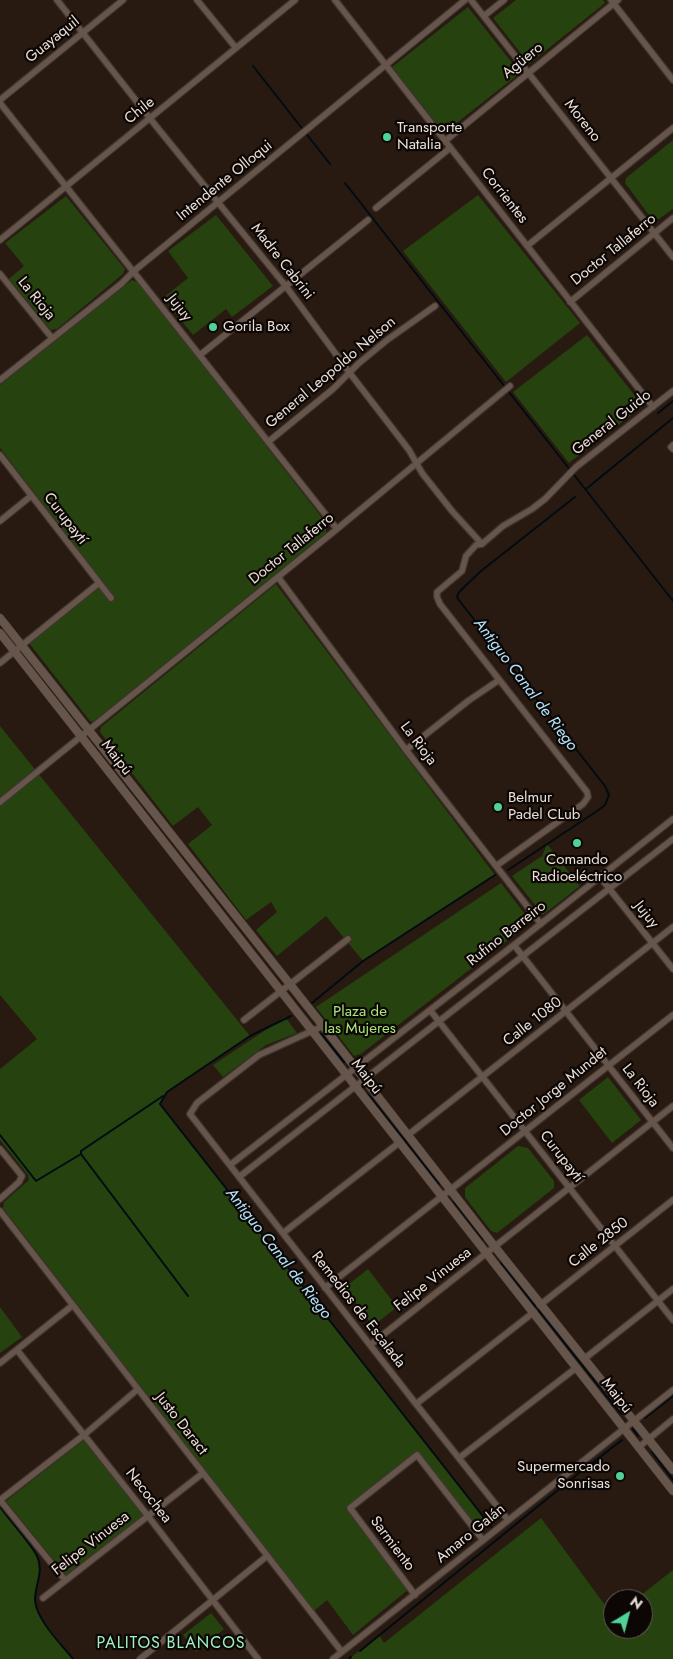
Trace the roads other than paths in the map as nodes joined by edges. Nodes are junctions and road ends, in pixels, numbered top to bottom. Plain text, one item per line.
1 (57, 0) edge
2 (123, 0) edge
3 (197, 0) edge
4 (295, 0) edge
5 (335, 0) edge
6 (465, 0) edge
7 (471, 0) edge
8 (504, 0) edge
9 (614, 1) edge
10 (484, 16) junction
11 (82, 32) junction
12 (236, 48) junction
13 (386, 65) junction
14 (528, 73) junction
15 (673, 80) edge
16 (0, 101) edge
17 (150, 118) junction
18 (673, 128) edge
19 (445, 140) junction
20 (450, 148) junction
21 (611, 178) junction
22 (66, 187) junction
23 (219, 203) junction
24 (376, 208) dead end
25 (673, 218) edge
26 (368, 220) dead end
27 (654, 233) junction
28 (0, 240) edge
29 (527, 246) junction
30 (673, 257) edge
31 (134, 271) junction
32 (0, 274) edge
33 (286, 285) junction
34 (570, 302) junction
35 (435, 306) dead end
36 (52, 338) junction
37 (200, 355) junction
38 (349, 372) junction
39 (0, 380) edge
40 (510, 386) dead end
41 (673, 391) edge
42 (653, 407) junction
43 (268, 442) junction
44 (0, 455) edge
45 (416, 463) junction
46 (31, 496) junction
47 (0, 520) edge
48 (337, 529) junction
49 (482, 544) junction
50 (278, 577) junction
51 (99, 583) junction
52 (111, 598) dead end
53 (0, 618) edge
54 (0, 633) edge
55 (21, 645) junction
56 (15, 652) junction
57 (0, 663) edge
58 (499, 680) junction
59 (90, 730) junction
60 (82, 737) junction
61 (406, 750) junction
62 (0, 802) edge
63 (158, 817) junction
64 (673, 819) edge
65 (149, 822) junction
66 (673, 839) edge
67 (496, 866) junction
68 (600, 877) junction
69 (608, 888) junction
70 (224, 901) junction
71 (216, 908) junction
72 (541, 924) junction
73 (673, 927) edge
74 (348, 939) dead end
75 (652, 944) junction
76 (514, 945) junction
77 (522, 955) junction
78 (673, 969) edge
79 (290, 985) junction
80 (282, 991) junction
81 (430, 1010) junction
82 (566, 1011) junction
83 (673, 1015) edge
84 (244, 1020) dead end
85 (438, 1021) junction
86 (323, 1026) junction
87 (313, 1032) junction
88 (608, 1065) junction
89 (356, 1068) junction
90 (347, 1075) junction
91 (482, 1077) junction
92 (364, 1080) junction
93 (356, 1086) junction
94 (673, 1106) edge
95 (653, 1122) junction
96 (525, 1131) junction
97 (408, 1135) junction
98 (400, 1142) junction
99 (673, 1148) edge
100 (0, 1149) edge
101 (230, 1165) junction
102 (239, 1177) junction
103 (570, 1188) junction
104 (450, 1190) junction
105 (443, 1196) junction
106 (0, 1199) edge
107 (673, 1200) edge
108 (0, 1212) edge
109 (283, 1233) junction
110 (615, 1246) junction
111 (494, 1247) junction
112 (487, 1253) junction
113 (325, 1288) junction
114 (673, 1289) edge
115 (658, 1301) junction
116 (73, 1305) junction
117 (540, 1305) junction
118 (534, 1312) junction
119 (673, 1320) edge
120 (370, 1345) junction
121 (17, 1350) junction
122 (584, 1359) junction
123 (0, 1363) edge
124 (576, 1368) junction
125 (138, 1389) junction
126 (673, 1390) edge
127 (416, 1404) junction
128 (673, 1420) edge
129 (634, 1421) junction
130 (624, 1428) junction
131 (84, 1435) junction
132 (648, 1439) junction
133 (639, 1447) junction
134 (459, 1458) junction
135 (673, 1470) edge
136 (202, 1473) junction
137 (673, 1491) edge
138 (0, 1500) edge
139 (148, 1516) junction
140 (508, 1520) junction
141 (483, 1540) junction
142 (267, 1556) junction
143 (65, 1580) junction
144 (415, 1595) junction
145 (42, 1598) dead end
146 (213, 1602) junction
147 (342, 1652) junction
148 (140, 1659) edge
149 (258, 1659) edge
150 (333, 1659) edge

1 - 11 street, Madre Cabrini
2 - 11 street, Guayaquil
3 - 12 street
4 - 12 street, Chile
5 - 13 street, Corrientes
6 - 13 street, Intendente Olloqui
7 - 10 street, Moreno
8 - 10 street
9 - 14 street, Agüero
9 - 15 street
10 - 14 street, Moreno
11 - 16 street, Guayaquil
11 - 17 street, Madre Cabrini
12 - 17 street, Chile
13 - 19 street, Corrientes
13 - 23 street, Intendente Olloqui
14 - 19 street, Agüero
14 - 21 street, Moreno
16 - 22 street, Jujuy
17 - 22 street, Chile
17 - 23 street, Madre Cabrini
18 - 21 street
19 - 20 street, Corrientes
20 - 24 street
20 - 29 street, Corrientes
21 - 27 street, Moreno
21 - 29 street
22 - 28 street, Chile
22 - 31 street, Jujuy
23 - 31 street, Intendente Olloqui
23 - 33 street, Madre Cabrini
25 - 27 street, Doctor Tallaferro
26 - 33 street
27 - 30 street, Moreno
27 - 34 street, Doctor Tallaferro
29 - 34 street, Corrientes
31 - 36 street, Intendente Olloqui
31 - 37 street, Jujuy
32 - 36 street, La Rioja
33 - 37 street
33 - 38 street, Madre Cabrini
34 - 42 street, Corrientes
35 - 38 street, General Leopoldo Nelson
36 - 39 street, Intendente Olloqui
37 - 43 street, Jujuy
38 - 43 street, General Leopoldo Nelson
38 - 45 street, Madre Cabrini
40 - 45 street, Doctor Tallaferro
41 - 42 street, General Guido
42 - 49 street, General Guido
43 - 48 street, Jujuy
44 - 46 street, Curupaytí
45 - 48 street, Doctor Tallaferro
45 - 49 street, Madre Cabrini
46 - 47 street
46 - 51 street, Curupaytí
48 - 50 street, Doctor Tallaferro
49 - 58 street, General Guido
50 - 59 street, Doctor Tallaferro
50 - 61 street, La Rioja
51 - 52 street, Curupaytí
51 - 55 street
53 - 55 street, Maipú
54 - 56 street, Maipú
55 - 56 street
55 - 59 street, Maipú
56 - 57 street
56 - 60 street, Maipú
58 - 61 street
58 - 67 street
59 - 60 street, Doctor Tallaferro
59 - 63 street, Maipú
60 - 62 street
60 - 65 street, Maipú
61 - 67 street, La Rioja
63 - 65 street
63 - 70 street, Maipú
64 - 68 street, Rufino Barreiro
65 - 71 street, Maipú
66 - 69 street, Rufino Barreiro
67 - 72 street, La Rioja
68 - 69 street, Jujuy
68 - 72 street, Rufino Barreiro
69 - 75 street, Jujuy
69 - 77 street, Rufino Barreiro
70 - 71 street
70 - 79 street, Maipú
71 - 80 street, Maipú
72 - 76 street, Rufino Barreiro
73 - 75 street, Calle 1080
74 - 79 street
75 - 78 street, Jujuy
75 - 82 street, Calle 1080
76 - 77 street, La Rioja
76 - 81 street, Rufino Barreiro
77 - 82 street, La Rioja
77 - 85 street, Rufino Barreiro
79 - 80 street
79 - 86 street, Maipú
80 - 84 street
80 - 87 street, Maipú
81 - 85 street, Curupaytí
81 - 89 street, Rufino Barreiro
82 - 88 street, La Rioja
82 - 91 street, Calle 1080
83 - 88 street, Doctor Jorge Mundet
85 - 91 street, Curupaytí
85 - 92 street, Rufino Barreiro
86 - 87 street
86 - 89 street, Maipú
87 - 90 street, Maipú
87 - 101 street, Remedios de Escalada
88 - 95 street, La Rioja
88 - 96 street, Doctor Jorge Mundet
89 - 90 street, Rufino Barreiro
89 - 92 street, Maipú
90 - 93 street, Maipú
90 - 101 street
91 - 96 street, Curupaytí
91 - 97 street, Calle 1080
92 - 93 street, Rufino Barreiro
92 - 97 street, Maipú
93 - 98 street, Maipú
93 - 102 street
94 - 95 street, Felipe Vinuesa
95 - 99 street, La Rioja
95 - 103 street, Felipe Vinuesa
96 - 103 street, Curupaytí
96 - 104 street, Doctor Jorge Mundet
97 - 104 street, Maipú
98 - 105 street, Maipú
98 - 109 street
100 - 106 street
101 - 102 street, Remedios de Escalada
102 - 109 street, Remedios de Escalada
103 - 110 street, Curupaytí
103 - 111 street, Felipe Vinuesa
104 - 105 street, Doctor Jorge Mundet
104 - 111 street, Maipú
105 - 112 street, Maipú
105 - 113 street
107 - 110 street, Calle 2850
108 - 116 street, Justo Daract
109 - 113 street, Remedios de Escalada
110 - 115 street, Curupaytí
110 - 117 street, Calle 2850
111 - 112 street, Felipe Vinuesa
111 - 117 street, Maipú
112 - 118 street, Maipú
112 - 120 street, Felipe Vinuesa
113 - 120 street, Remedios de Escalada
114 - 115 street
115 - 119 street, Curupaytí
115 - 122 street
116 - 121 street
116 - 125 street, Justo Daract
117 - 122 street, Maipú
118 - 124 street, Maipú
118 - 127 street
120 - 127 street, Remedios de Escalada
121 - 123 street
121 - 131 street, Necochea
122 - 129 street, Maipú
124 - 130 street, Maipú
124 - 134 street
125 - 131 street
125 - 136 street, Justo Daract
126 - 129 street
127 - 134 street, Remedios de Escalada
128 - 132 street
129 - 130 street, Amaro Galán
129 - 132 street, Maipú
130 - 133 street, Maipú
130 - 140 street, Amaro Galán
131 - 138 street
131 - 139 street, Necochea
132 - 133 street
132 - 135 street, Maipú
133 - 137 street, Maipú
134 - 140 street, Remedios de Escalada
136 - 139 street, Felipe Vinuesa
136 - 142 street, Justo Daract
138 - 143 street
139 - 143 street, Felipe Vinuesa
139 - 146 street, Necochea
140 - 141 street, Amaro Galán
141 - 144 street, Amaro Galán
141 - 144 street, Sarmiento
142 - 146 street
142 - 147 street, Justo Daract
143 - 145 street, Felipe Vinuesa
144 - 147 street, Amaro Galán
146 - 148 street
146 - 149 street, Necochea
147 - 150 street, Amaro Galán

